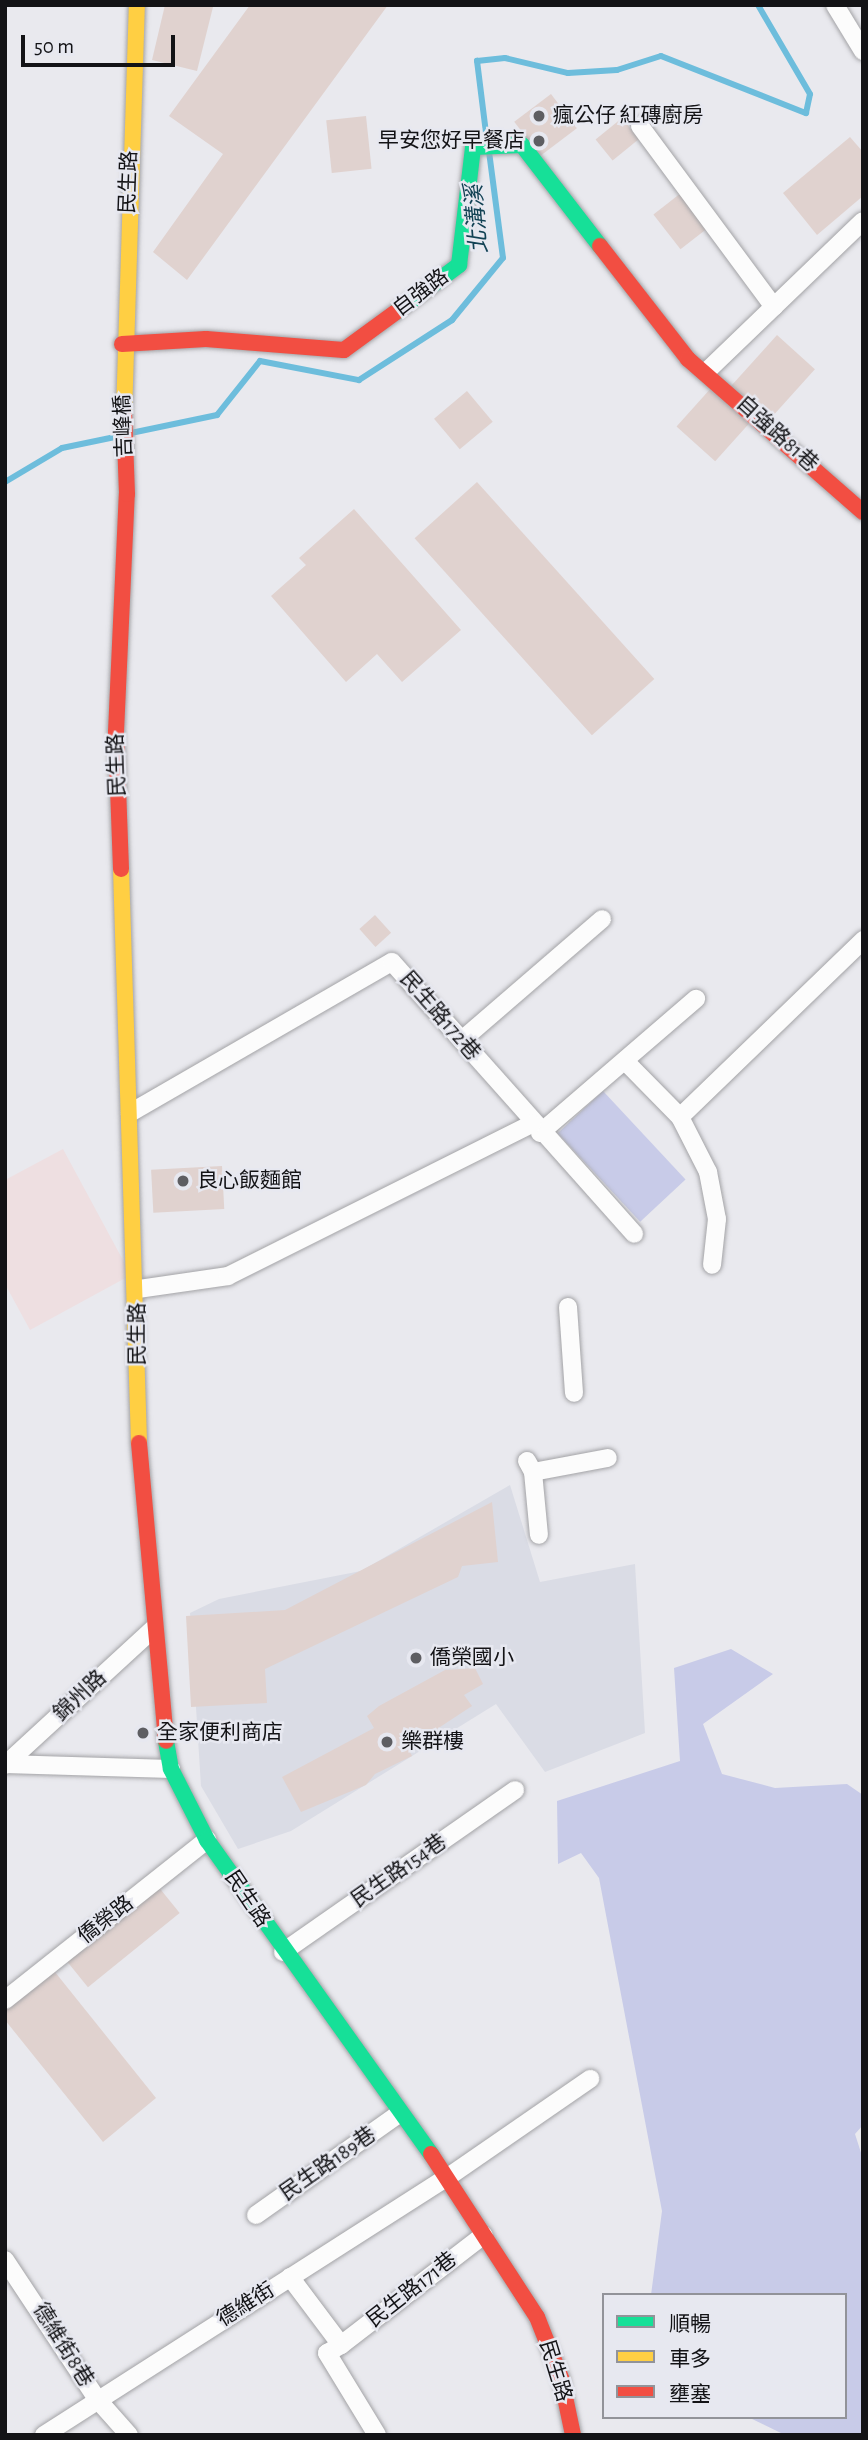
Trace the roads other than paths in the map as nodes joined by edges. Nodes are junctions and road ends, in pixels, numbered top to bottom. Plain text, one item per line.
1 (136, 5) edge
2 (835, 5) edge
3 (863, 51) edge
4 (640, 126) dead end
5 (863, 221) edge
6 (774, 307) junction
7 (122, 351) junction
8 (688, 359) joint
9 (707, 371) junction
10 (127, 494) joint
11 (863, 512) edge
12 (602, 919) dead end
13 (863, 940) edge
14 (696, 999) dead end
15 (462, 1040) junction
16 (625, 1061) junction
17 (130, 1113) junction
18 (680, 1117) junction
19 (536, 1128) junction
20 (634, 1234) dead end
21 (712, 1265) dead end
22 (138, 1289) junction
23 (568, 1307) dead end
24 (574, 1393) dead end
25 (608, 1458) dead end
26 (539, 1535) dead end
27 (154, 1628) junction
28 (6, 1764) edge
29 (171, 1769) junction
30 (515, 1790) dead end
31 (207, 1840) junction
32 (283, 1952) junction
33 (5, 2000) edge
34 (590, 2079) dead end
35 (400, 2113) junction
36 (448, 2176) junction
37 (256, 2215) dead end
38 (484, 2235) junction
39 (5, 2260) edge
40 (290, 2277) junction
41 (341, 2344) junction
42 (97, 2399) junction
43 (44, 2435) edge
44 (129, 2435) edge
45 (377, 2435) edge
46 (573, 2435) edge

1 - 7 street, 民生路
2 - 3 street
4 - 6 street
5 - 6 street
6 - 9 street
7 - 8 street, 自強路
7 - 10 street, 吉峰橋
8 - 9 street, 自強路81巷
9 - 11 street, 自強路81巷
10 - 17 street, 民生路
12 - 15 street
13 - 18 street
14 - 16 street, 民生路
15 - 17 street, 民生路172巷
15 - 19 street, 民生路172巷
16 - 18 street
16 - 19 street, 民生路
17 - 22 street, 民生路
18 - 21 street
19 - 20 street, 民生路172巷
19 - 22 street, 民生路
22 - 27 street, 民生路
23 - 24 street
25 - 26 street
27 - 28 street, 錦州路
27 - 29 street, 民生路
28 - 29 street, 錦州路
29 - 31 street, 民生路
30 - 32 street, 民生路154巷
31 - 32 street, 民生路
31 - 33 street, 僑榮路
32 - 35 street, 民生路
34 - 36 street, 德維街
35 - 36 street, 民生路
35 - 37 street, 民生路189巷
36 - 38 street, 民生路
36 - 40 street, 德維街
38 - 41 street, 民生路171巷
38 - 46 street, 民生路
39 - 42 street, 德維街8巷
40 - 41 street
40 - 42 street, 德維街
41 - 45 street
42 - 43 street, 德維街
42 - 44 street, 德維街8巷

